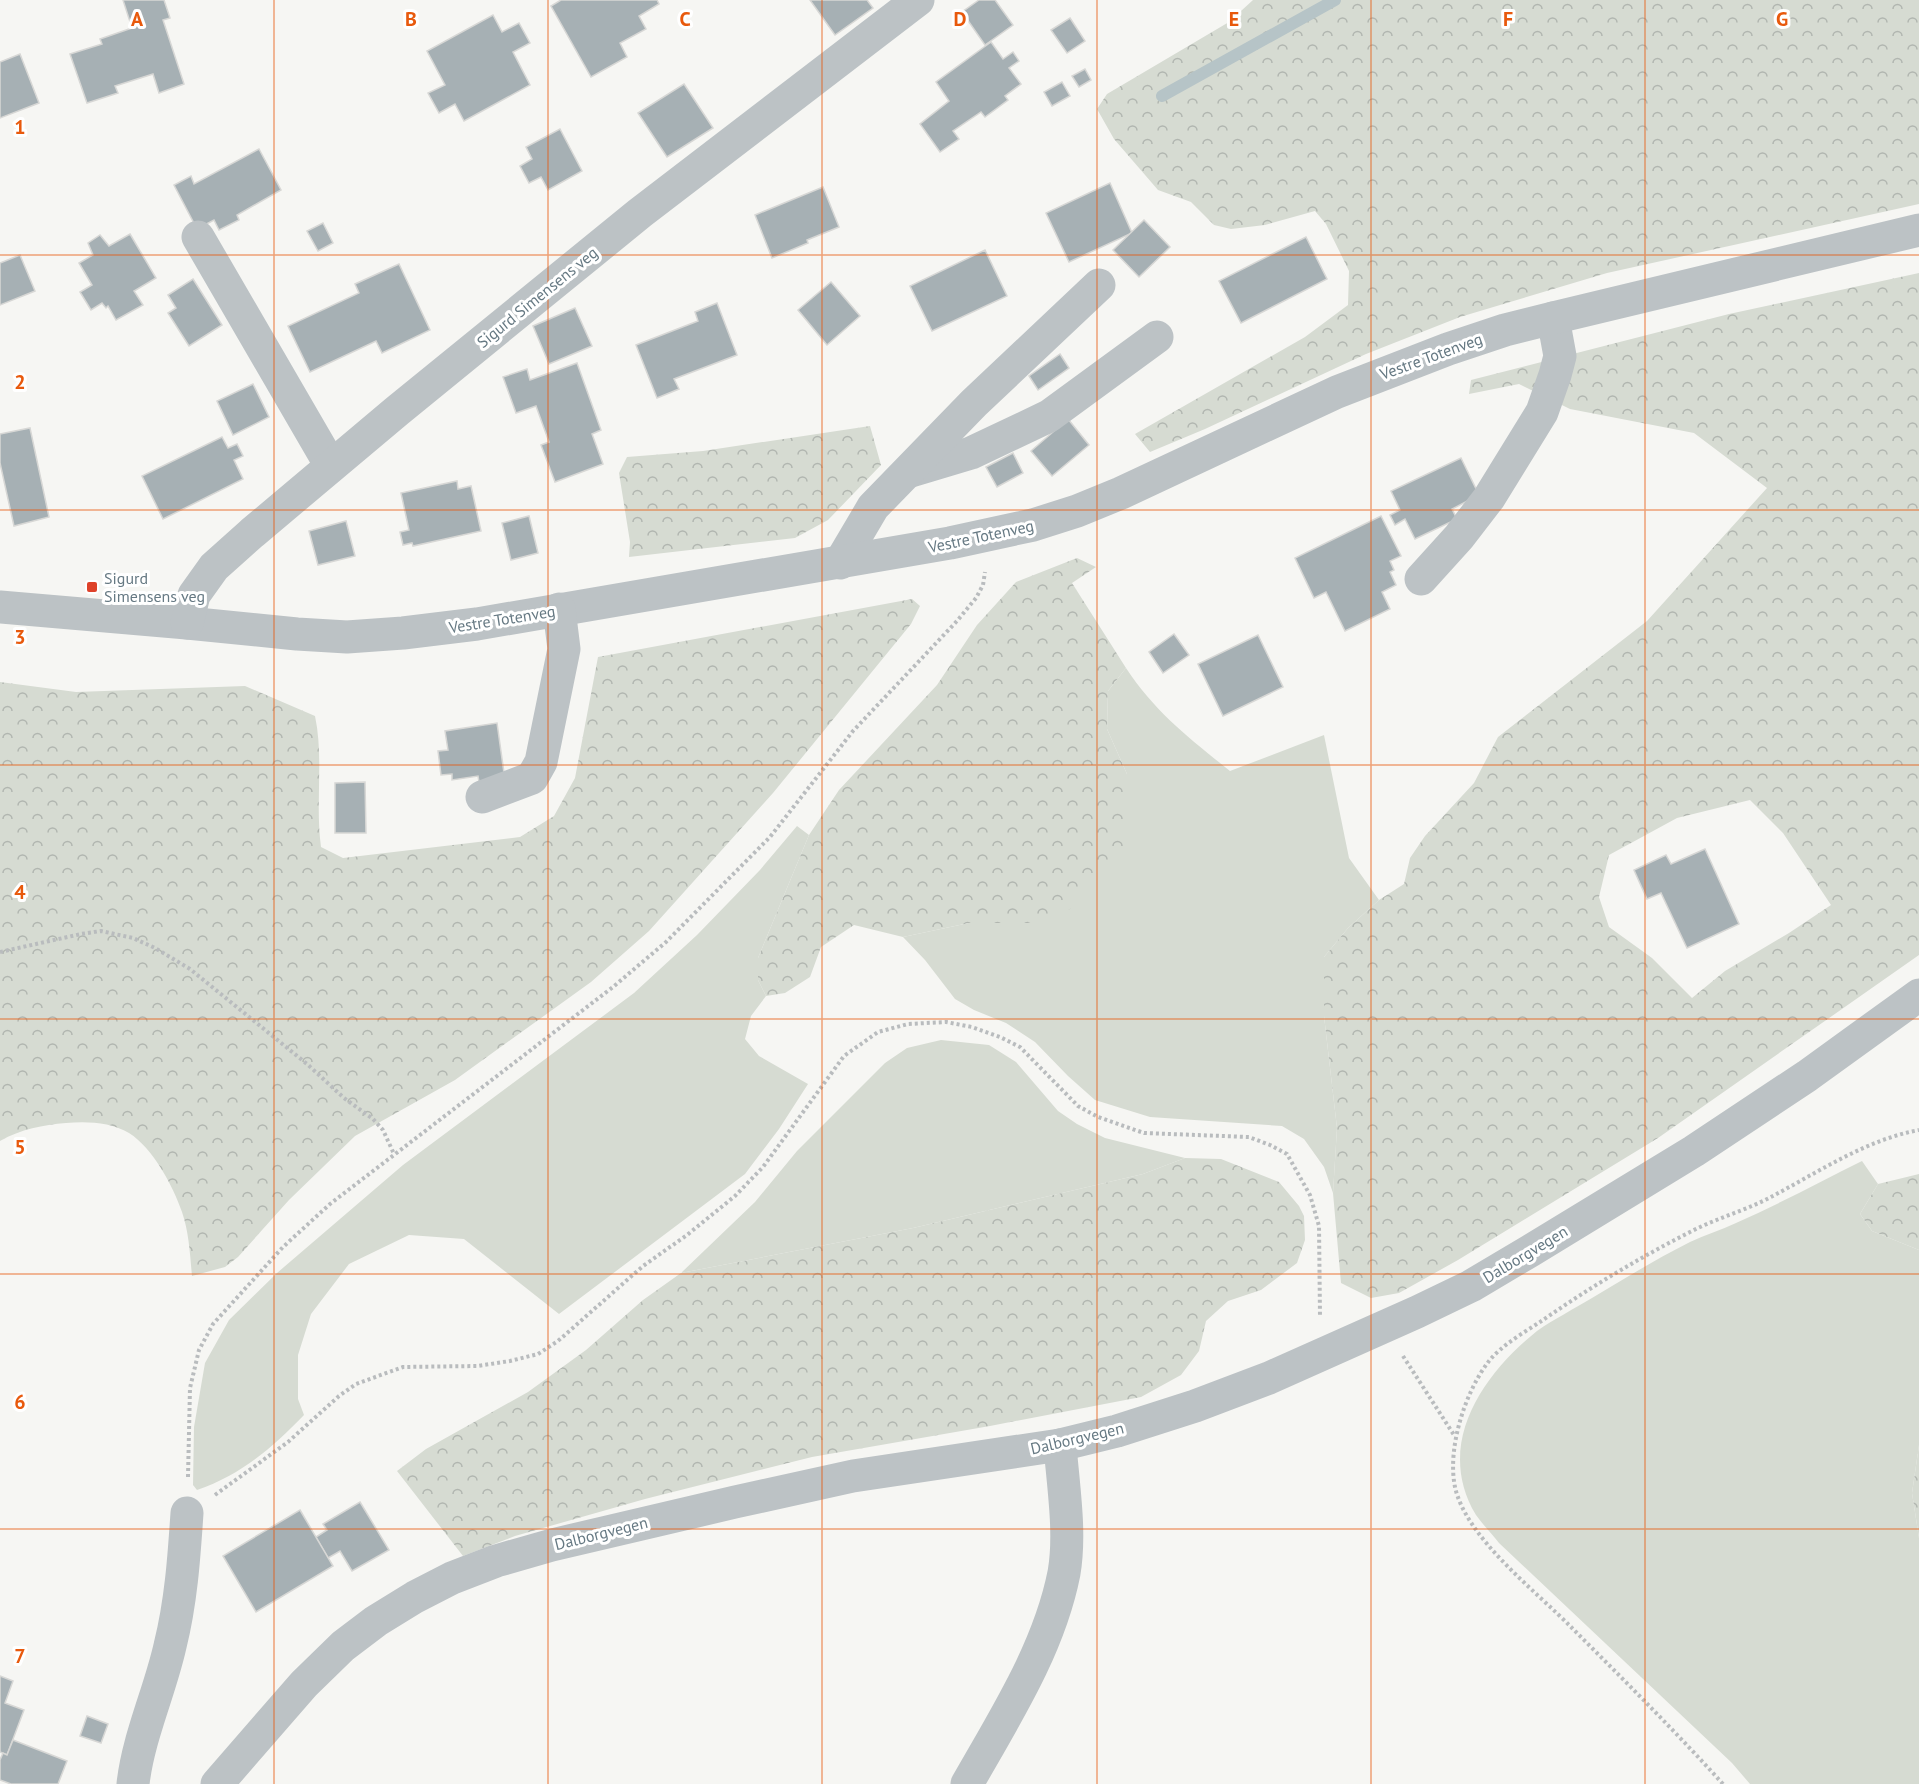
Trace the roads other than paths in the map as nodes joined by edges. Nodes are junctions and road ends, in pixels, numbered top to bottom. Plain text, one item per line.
1 (918, 0) edge
2 (1919, 230) edge
3 (198, 237) dead end
4 (1098, 285) dead end
5 (1553, 318) junction
6 (1157, 337) dead end
7 (331, 466) junction
8 (907, 473) junction
9 (840, 563) junction
10 (1421, 579) dead end
11 (0, 607) edge
12 (559, 609) junction
13 (187, 623) junction
14 (482, 797) dead end
15 (1919, 995) edge
16 (1060, 1445) junction
17 (187, 1513) road end
18 (134, 1784) edge
19 (217, 1784) edge
20 (967, 1784) edge

1 - 7 street, Sigurd Simensens veg
2 - 5 street, Vestre Totenveg
3 - 7 street
4 - 8 street
5 - 9 street, Vestre Totenveg
5 - 10 street
6 - 8 street
7 - 13 street, Sigurd Simensens veg
8 - 9 street
9 - 12 street, Vestre Totenveg
11 - 13 street, Vestre Totenveg
12 - 13 street, Vestre Totenveg
12 - 14 street
15 - 16 street, Dalborgvegen
16 - 19 street, Dalborgvegen
16 - 20 street
17 - 18 street

